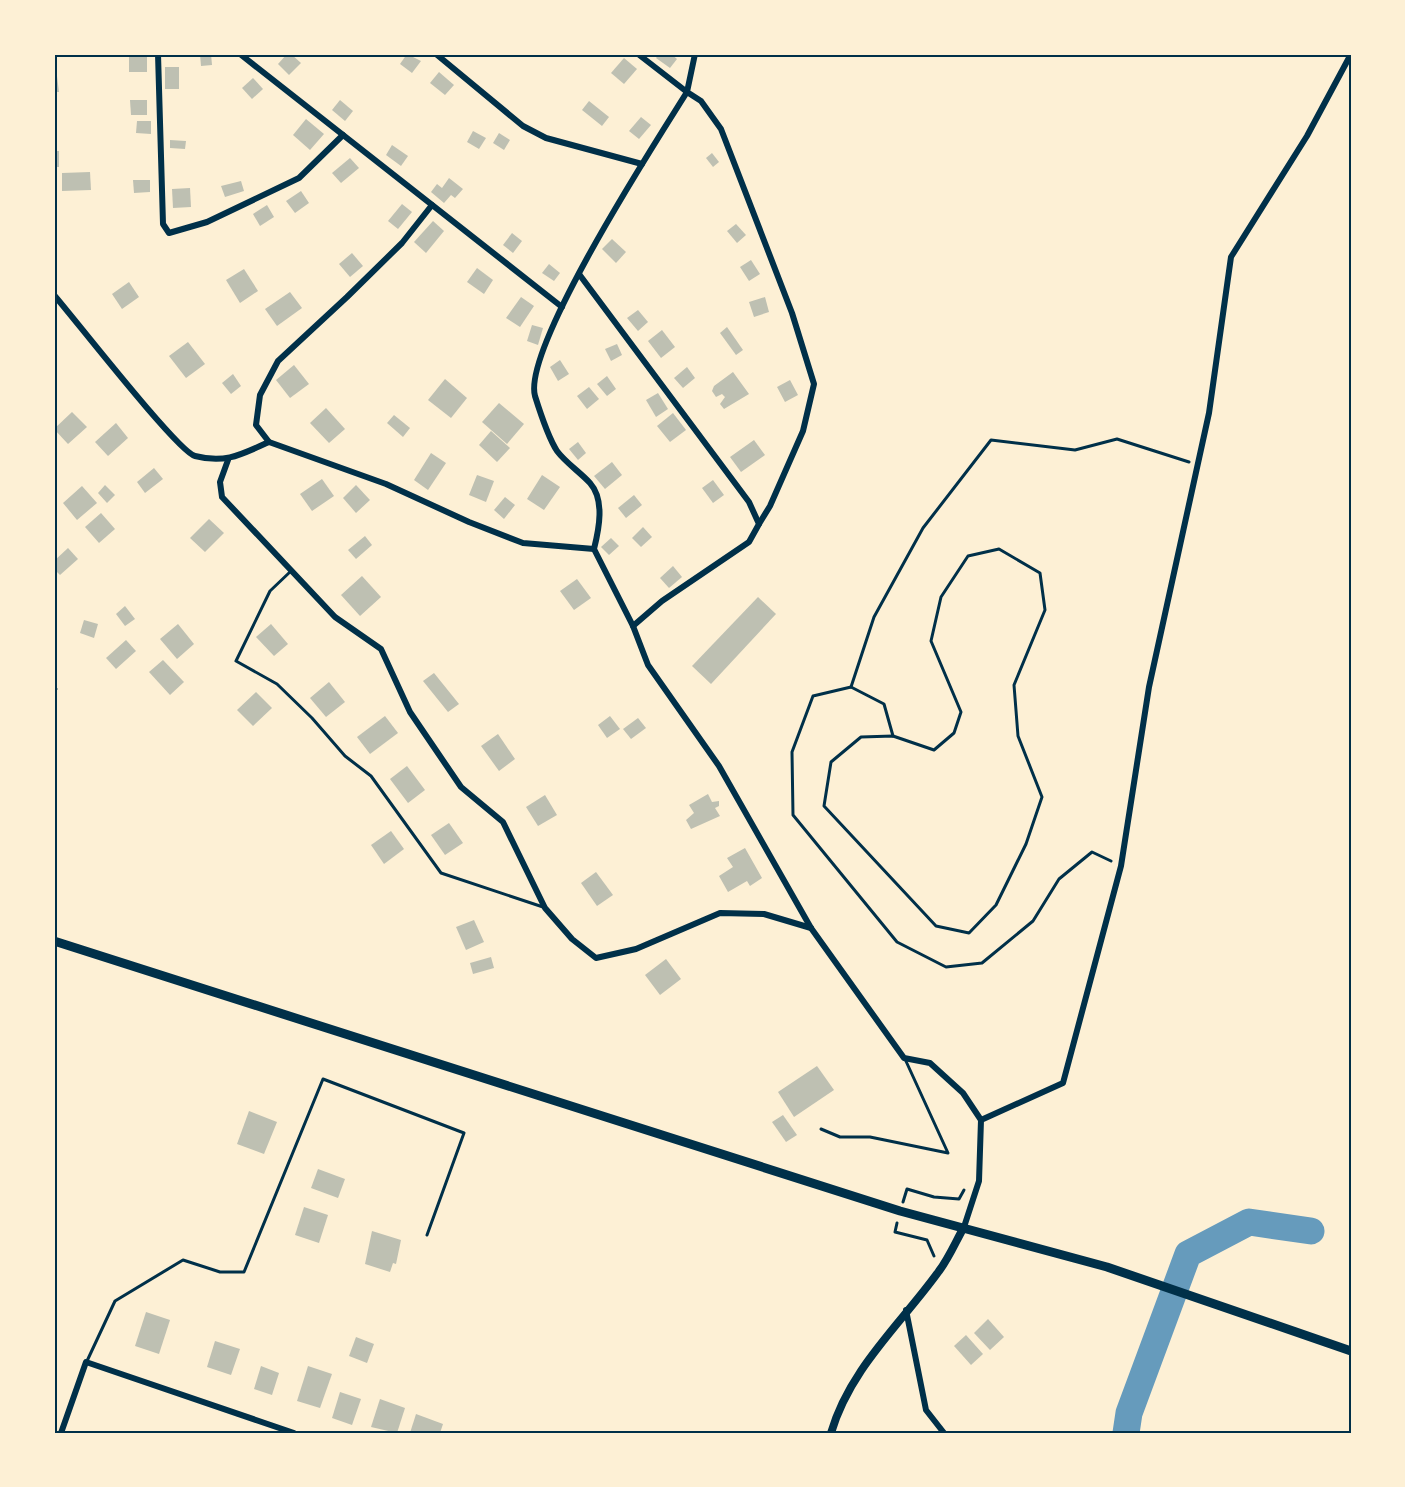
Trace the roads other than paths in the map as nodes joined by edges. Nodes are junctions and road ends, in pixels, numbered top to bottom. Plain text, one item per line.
1 (158, 54) edge
2 (240, 54) edge
3 (436, 54) edge
4 (638, 54) edge
5 (695, 54) edge
6 (1351, 54) edge
7 (687, 92) junction
8 (343, 135) junction
9 (642, 164) junction
10 (432, 205) junction
11 (579, 274) junction
12 (54, 295) edge
13 (562, 307) junction
14 (269, 442) junction
15 (228, 460) junction
16 (759, 524) junction
17 (594, 549) junction
18 (291, 571) junction
19 (633, 626) junction
20 (545, 908) junction
21 (811, 928) junction
22 (54, 941) edge
23 (904, 1058) junction
24 (981, 1120) junction
25 (821, 1129) dead end
26 (964, 1227) junction
27 (427, 1235) dead end
28 (906, 1310) junction
29 (1351, 1351) edge
30 (87, 1362) junction
31 (61, 1433) edge
32 (294, 1433) edge
33 (831, 1433) edge
34 (944, 1433) edge

1 - 8 street
2 - 8 street
3 - 9 street
4 - 7 street
5 - 7 street
6 - 24 street
7 - 9 street
7 - 16 street
8 - 10 street
9 - 11 street
10 - 13 street
10 - 14 street
11 - 13 street
11 - 16 street
12 - 15 street
13 - 17 street
14 - 15 street
14 - 17 street
15 - 18 street
16 - 19 street
17 - 19 street
18 - 20 street
18 - 20 lane
19 - 21 street
20 - 21 street
21 - 23 street
22 - 26 main road
23 - 24 street
23 - 25 lane
24 - 26 street
26 - 28 street
26 - 29 main road
27 - 30 lane
28 - 33 street
28 - 34 street
30 - 31 street
30 - 32 street

